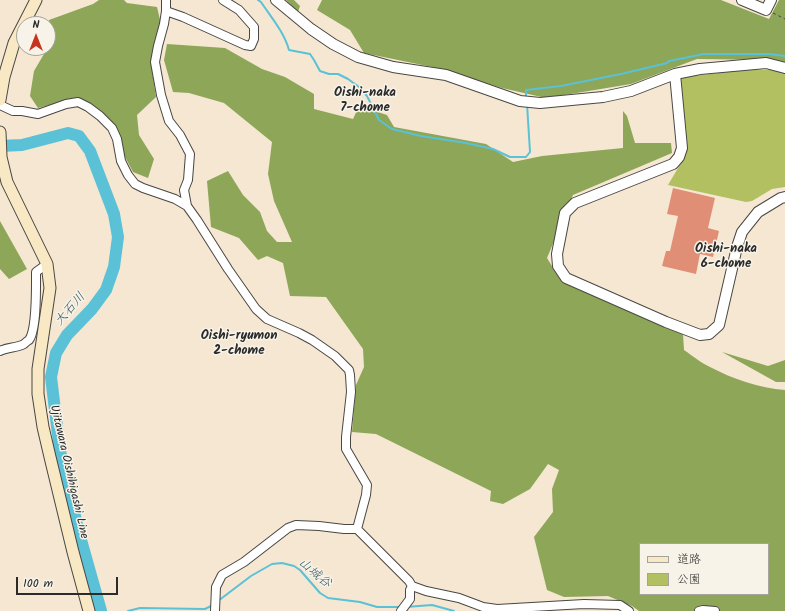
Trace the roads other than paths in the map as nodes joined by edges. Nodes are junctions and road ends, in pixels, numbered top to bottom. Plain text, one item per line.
1 (36, 0) edge
2 (166, 0) edge
3 (223, 0) edge
4 (276, 0) edge
5 (742, 0) edge
6 (771, 0) edge
7 (166, 11) junction
8 (785, 68) edge
9 (676, 74) junction
10 (0, 100) edge
11 (0, 105) edge
12 (0, 132) edge
13 (0, 138) edge
14 (4, 182) edge
15 (785, 197) edge
16 (187, 206) junction
17 (47, 264) junction
18 (1, 351) edge
19 (357, 529) junction
20 (412, 586) junction
21 (89, 611) edge
22 (215, 611) edge
23 (401, 611) edge
24 (629, 611) edge
25 (699, 611) edge
26 (715, 611) edge

1 - 10 main road
2 - 7 street
3 - 7 street
4 - 9 street
5 - 6 street
7 - 16 street
8 - 9 street
9 - 15 street
11 - 16 street
12 - 13 main road, Ujitawara Oishihigashi Line
13 - 14 main road, Ujitawara Oishihigashi Line
14 - 17 main road, Ujitawara Oishihigashi Line
16 - 19 street
17 - 18 street
17 - 21 main road, Ujitawara Oishihigashi Line
19 - 20 street
19 - 22 street
20 - 23 street
20 - 24 street
25 - 26 street

